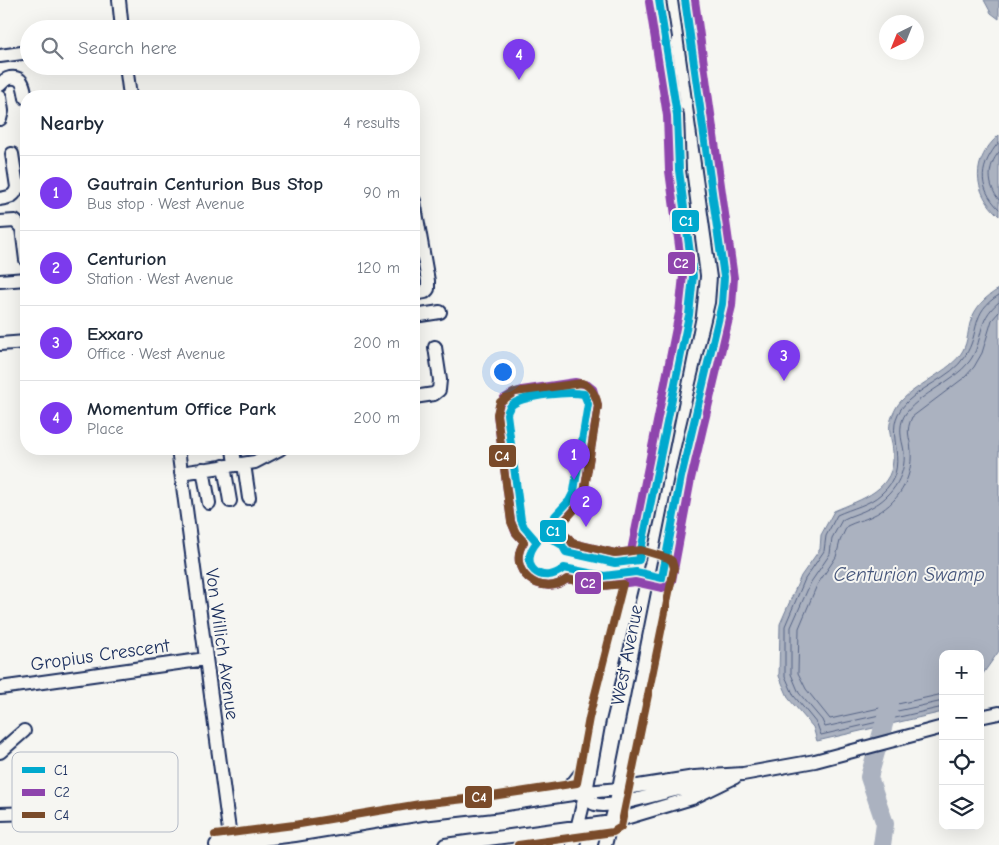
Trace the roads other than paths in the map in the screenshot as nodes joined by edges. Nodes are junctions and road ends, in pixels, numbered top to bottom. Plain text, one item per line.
1 (119, 0) edge
2 (659, 0) edge
3 (685, 0) edge
4 (121, 20) edge
5 (665, 38) tunnel mouth
6 (20, 53) edge
7 (0, 56) edge
8 (127, 75) edge
9 (0, 85) edge
10 (24, 90) edge
11 (129, 90) edge
12 (0, 97) edge
13 (677, 115) tunnel mouth
14 (0, 119) edge
15 (12, 154) dead end
16 (20, 183) edge
17 (20, 188) edge
18 (0, 199) edge
19 (0, 222) edge
20 (20, 225) edge
21 (420, 235) edge
22 (20, 279) edge
23 (0, 281) edge
24 (420, 293) edge
25 (440, 312) dead end
26 (420, 315) edge
27 (20, 342) edge
28 (0, 344) edge
29 (435, 347) dead end
30 (420, 396) edge
31 (179, 455) edge
32 (233, 455) edge
33 (268, 455) edge
34 (234, 465) junction
35 (203, 469) junction
36 (181, 473) junction
37 (249, 498) dead end
38 (230, 501) dead end
39 (209, 503) dead end
40 (206, 659) junction
41 (0, 688) edge
42 (999, 712) edge
43 (984, 716) edge
44 (939, 728) edge
45 (24, 731) dead end
46 (0, 752) edge
47 (592, 759) junction
48 (742, 774) junction
49 (712, 788) junction
50 (618, 790) junction
51 (586, 792) junction
52 (548, 798) junction
53 (616, 804) junction
54 (612, 822) junction
55 (577, 828) junction
56 (231, 844) edge
57 (216, 845) edge
58 (445, 845) edge
59 (573, 845) edge
60 (606, 845) edge

1 - 4 street
2 - 5 street
3 - 50 street, West Avenue
6 - 7 street
8 - 11 street
9 - 10 street
12 - 14 street
13 - 47 street, West Avenue
15 - 16 street
17 - 18 street
19 - 20 street
21 - 24 street
22 - 23 street
25 - 26 street
27 - 28 street
29 - 30 street
31 - 36 street, Von Willich Avenue
32 - 34 street
33 - 34 street
34 - 35 street
34 - 37 street
34 - 38 street
35 - 36 street
35 - 39 street
36 - 40 street, Von Willich Avenue
40 - 41 street, Gropius Crescent
40 - 56 street, Von Willich Avenue
42 - 43 street
44 - 48 street
45 - 46 street
47 - 51 street, West Avenue
47 - 52 street
48 - 49 street
48 - 50 street
49 - 53 street
49 - 54 street
50 - 51 street
50 - 53 street, West Avenue
51 - 52 street
51 - 53 street
51 - 55 street, West Avenue
52 - 56 street
53 - 54 street, West Avenue
54 - 55 street
54 - 60 street, West Avenue
55 - 58 street
55 - 59 street, West Avenue
56 - 57 street

